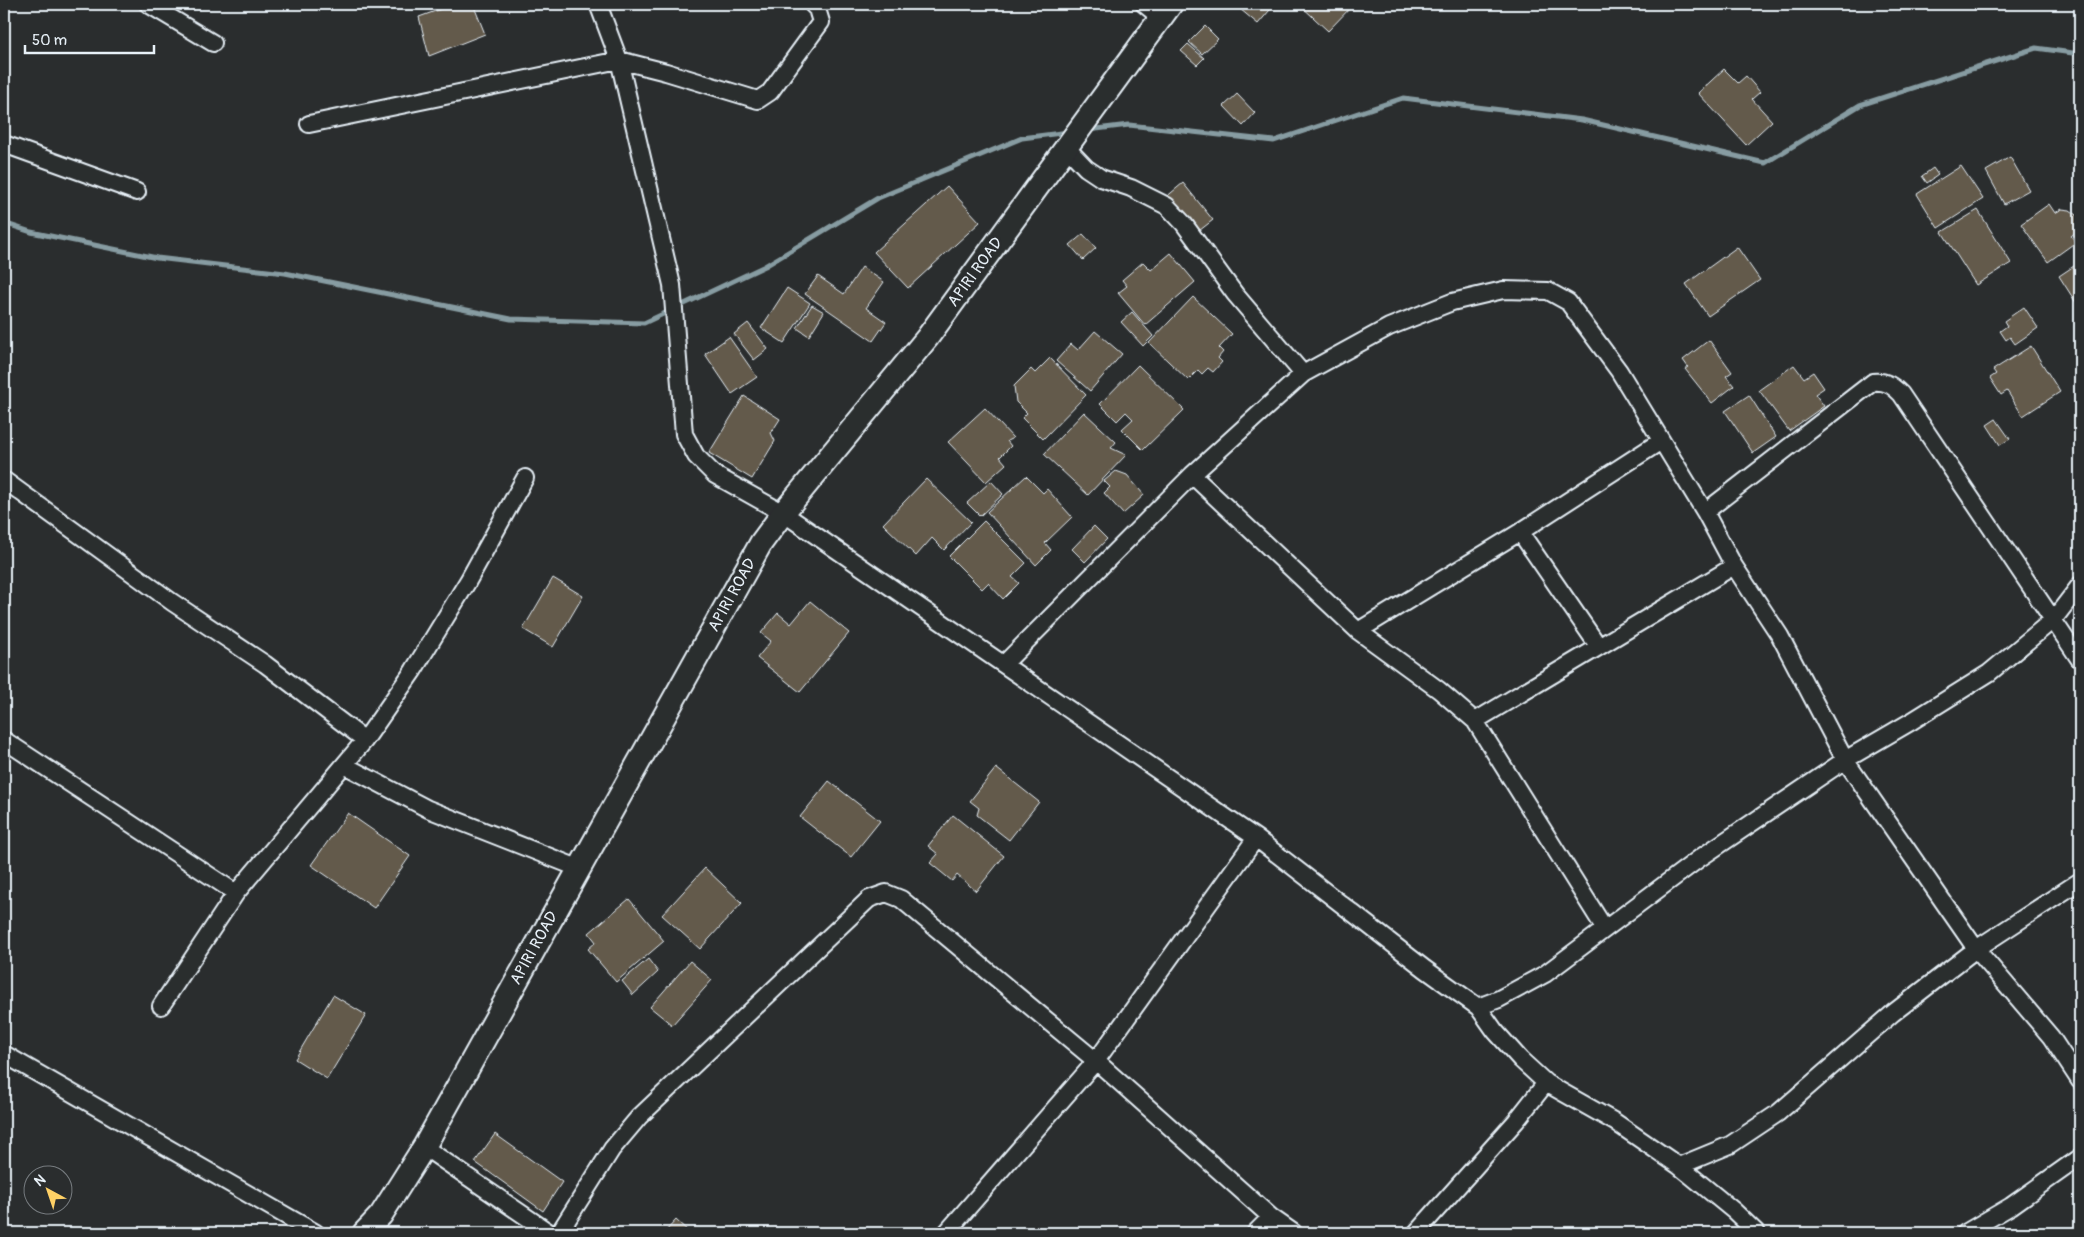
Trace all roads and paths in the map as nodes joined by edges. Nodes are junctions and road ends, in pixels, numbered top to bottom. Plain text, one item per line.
1 (148, 4) edge
2 (598, 4) edge
3 (812, 4) edge
4 (1158, 8) edge
5 (213, 43) dead end
6 (619, 60) junction
7 (309, 124) dead end
8 (4, 144) edge
9 (1066, 147) junction
10 (137, 192) dead end
11 (1304, 374) junction
12 (1661, 440) junction
13 (1192, 475) junction
14 (525, 478) dead end
15 (4, 480) edge
16 (1705, 512) junction
17 (783, 513) junction
18 (1520, 532) junction
19 (1734, 566) junction
20 (2080, 585) edge
21 (2054, 619) junction
22 (1358, 631) junction
23 (1599, 647) junction
24 (2080, 660) edge
25 (1004, 664) junction
26 (1475, 721) junction
27 (4, 740) edge
28 (365, 740) junction
29 (1845, 760) junction
30 (344, 765) junction
31 (1256, 838) junction
32 (578, 868) junction
33 (2080, 881) edge
34 (236, 893) junction
35 (1605, 929) junction
36 (1976, 948) junction
37 (160, 1006) dead end
38 (1478, 1007) junction
39 (4, 1054) edge
40 (1096, 1061) junction
41 (2080, 1081) edge
42 (1546, 1083) junction
43 (424, 1147) junction
44 (2080, 1157) edge
45 (1679, 1166) junction
46 (1271, 1217) junction
47 (316, 1233) edge
48 (364, 1233) edge
49 (550, 1233) edge
50 (559, 1233) edge
51 (946, 1233) edge
52 (1254, 1233) edge
53 (1294, 1233) edge
54 (1416, 1233) edge
55 (1756, 1233) edge
56 (1965, 1233) edge

1 - 5 street
2 - 6 street
3 - 6 street
4 - 9 street, APIRI ROAD
6 - 7 street
6 - 17 street
8 - 10 street
9 - 11 street
9 - 17 street, APIRI ROAD
11 - 12 street
11 - 13 street
12 - 16 street
12 - 18 street
13 - 22 street
13 - 25 street
14 - 28 street
15 - 28 street
16 - 19 street
16 - 21 street
17 - 25 street
17 - 32 street, APIRI ROAD
18 - 22 street
18 - 23 street
19 - 23 street
19 - 29 street
20 - 21 street
21 - 24 street
21 - 29 street
22 - 26 street
23 - 26 street
25 - 31 street
26 - 35 street
27 - 34 street
28 - 30 street
29 - 35 street
29 - 36 street
30 - 32 street
30 - 34 street
31 - 38 street
31 - 40 street
32 - 43 street, APIRI ROAD
33 - 36 street
34 - 37 street
35 - 38 street
36 - 41 street
36 - 45 street
38 - 42 street
39 - 47 street
40 - 46 street
40 - 50 street
40 - 51 street
42 - 45 street
42 - 54 street
43 - 48 street, APIRI ROAD
43 - 49 street
44 - 56 street
45 - 55 street
46 - 52 street
46 - 53 street

